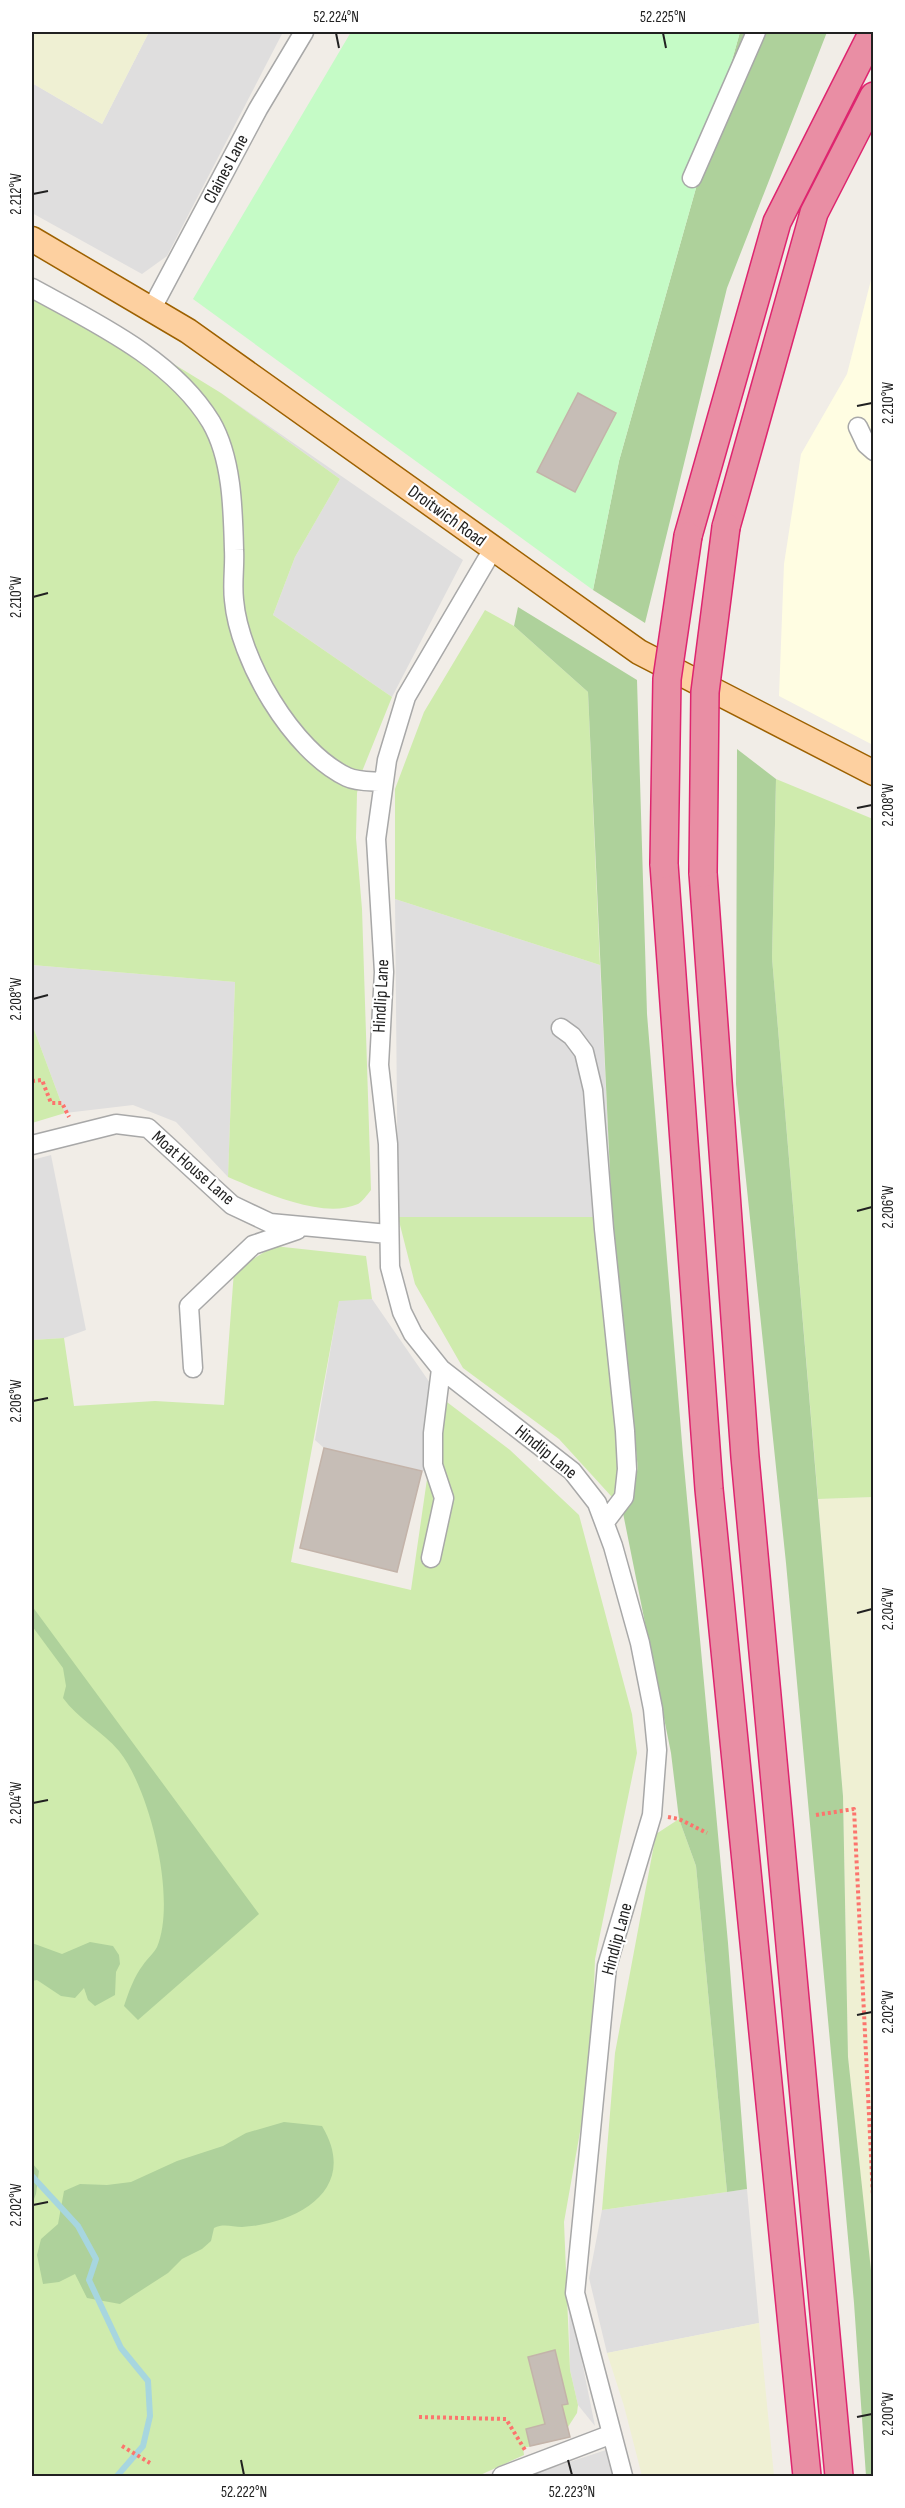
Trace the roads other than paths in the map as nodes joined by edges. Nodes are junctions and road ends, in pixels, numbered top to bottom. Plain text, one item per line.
1 (304, 32) edge
2 (756, 32) edge
3 (873, 32) edge
4 (873, 96) edge
5 (692, 178) dead end
6 (32, 239) edge
7 (32, 288) edge
8 (151, 310) junction
9 (858, 427) dead end
10 (873, 451) edge
11 (493, 549) junction
12 (873, 773) edge
13 (383, 782) junction
14 (561, 1028) dead end
15 (32, 1145) edge
16 (302, 1228) junction
17 (388, 1234) junction
18 (193, 1368) dead end
19 (441, 1369) junction
20 (605, 1521) junction
21 (431, 1558) dead end
22 (612, 2434) junction
23 (502, 2476) edge
24 (623, 2476) edge
25 (807, 2476) edge
26 (839, 2476) edge

1 - 8 street, Claines Lane
2 - 5 street
3 - 25 highway, bridge
4 - 26 highway, bridge
6 - 8 main road, Droitwich Road
7 - 13 street
8 - 11 main road, Droitwich Road
9 - 10 street
11 - 12 main road, Droitwich Road
11 - 13 street, Hindlip Lane
13 - 17 street, Hindlip Lane
14 - 20 street
15 - 16 street, Moat House Lane
16 - 17 street, Moat House Lane
16 - 18 street
17 - 19 street, Hindlip Lane
19 - 20 street, Hindlip Lane
19 - 21 street
20 - 22 street, Hindlip Lane
22 - 23 street
22 - 24 street, Hindlip Lane

